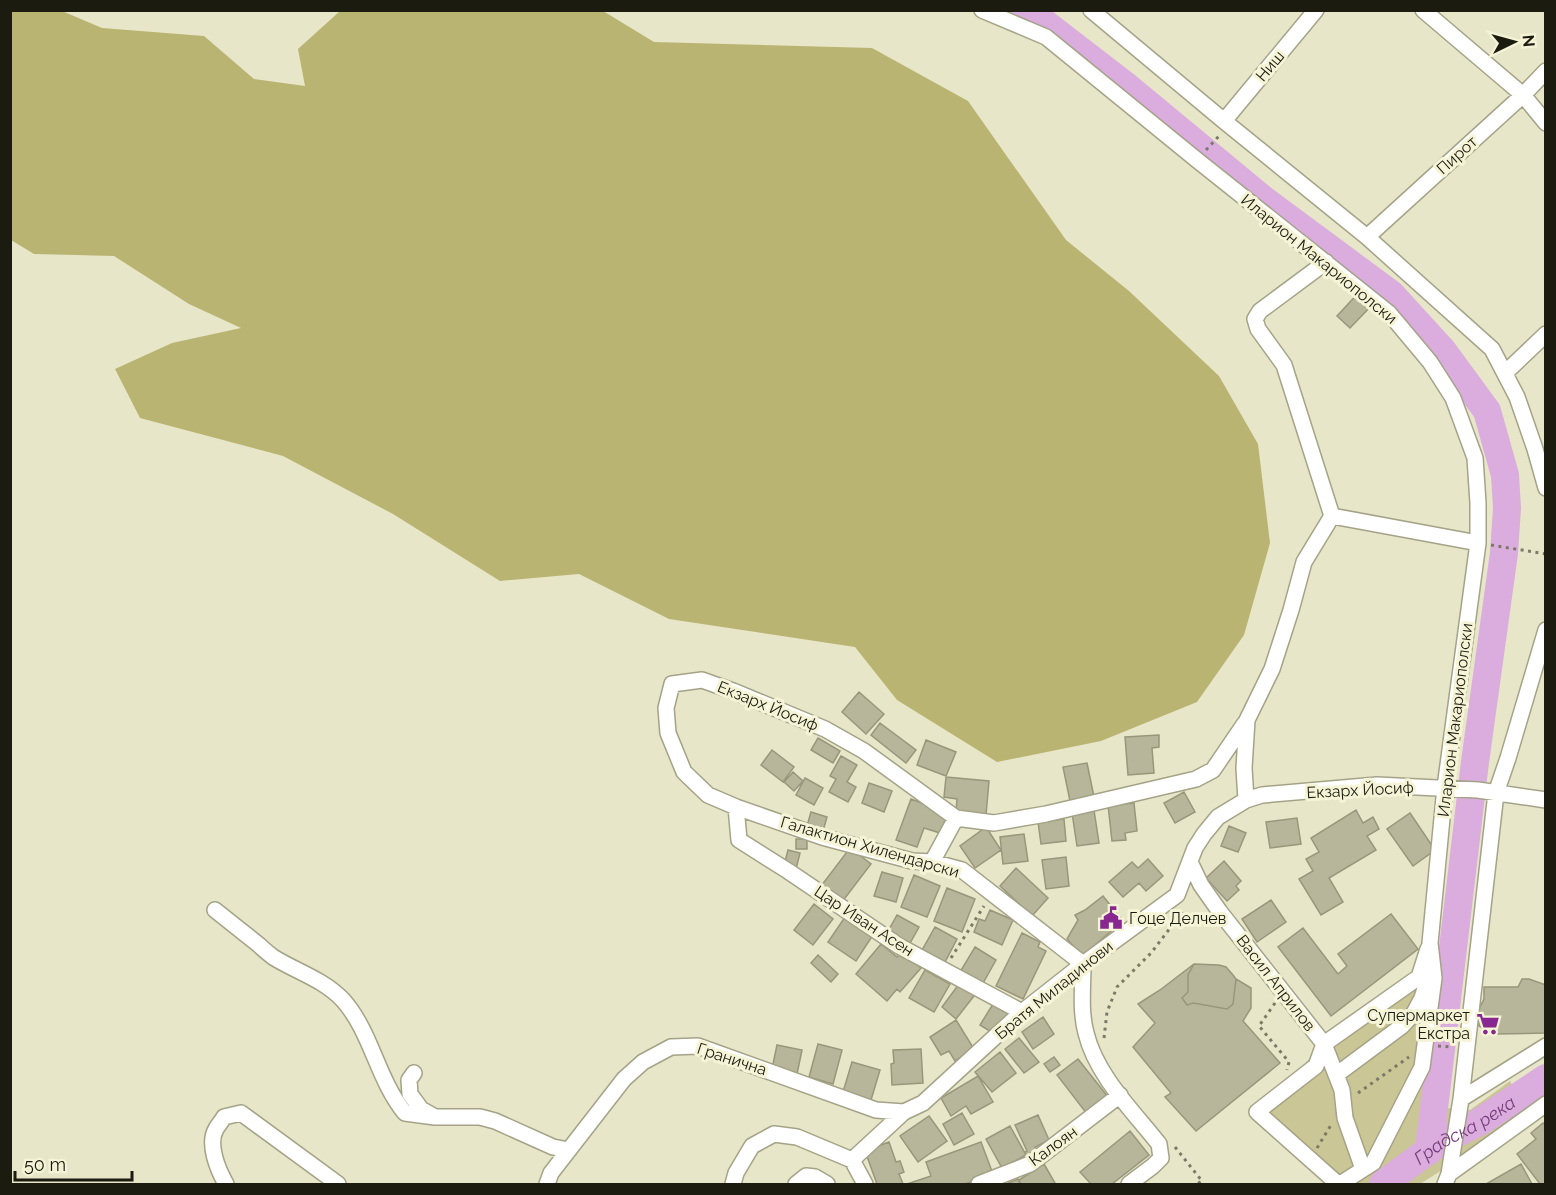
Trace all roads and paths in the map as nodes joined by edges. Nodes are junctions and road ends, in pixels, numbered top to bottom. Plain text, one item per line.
1 (982, 10) edge
2 (1091, 10) edge
3 (1316, 10) edge
4 (1423, 10) edge
5 (1545, 71) edge
6 (1523, 95) junction
7 (1545, 123) edge
8 (1223, 127) junction
9 (1203, 152) dead end
10 (1367, 237) junction
11 (1326, 261) junction
12 (1545, 334) edge
13 (1505, 373) junction
14 (1545, 488) edge
15 (1332, 516) junction
16 (1481, 544) junction
17 (1545, 554) edge
18 (1545, 630) edge
19 (1247, 720) junction
20 (1444, 787) junction
21 (1496, 793) junction
22 (1246, 800) junction
23 (1545, 800) edge
24 (736, 807) junction
25 (956, 818) junction
26 (932, 862) junction
27 (1190, 862) junction
28 (992, 894) junction
29 (1185, 908) dead end
30 (215, 910) dead end
31 (1430, 943) junction
32 (1083, 964) junction
33 (944, 970) junction
34 (1276, 981) junction
35 (1022, 1012) junction
36 (1104, 1038) dead end
37 (1324, 1044) junction
38 (1425, 1045) junction
39 (1545, 1046) edge
40 (1467, 1048) junction
41 (414, 1073) dead end
42 (1336, 1075) junction
43 (1285, 1090) junction
44 (1120, 1095) junction
45 (1461, 1099) junction
46 (1343, 1105) junction
47 (1545, 1105) edge
48 (904, 1112) junction
49 (435, 1117) junction
50 (1168, 1139) dead end
51 (569, 1150) junction
52 (852, 1160) junction
53 (1311, 1160) junction
54 (1363, 1169) junction
55 (1447, 1179) edge
56 (226, 1185) edge
57 (338, 1185) edge
58 (547, 1185) edge
59 (733, 1185) edge
60 (796, 1185) edge
61 (827, 1185) edge
62 (865, 1185) edge
63 (979, 1185) edge
64 (1129, 1185) edge
65 (1197, 1185) edge
66 (1339, 1185) edge

1 - 11 street, Иларион Макариополски
2 - 8 street
3 - 8 street, Ниш
4 - 6 street
5 - 6 street, Пирот
6 - 7 street
6 - 10 street, Пирот
8 - 9 path
8 - 10 street
10 - 13 street
11 - 15 street
11 - 16 street, Иларион Макариополски
12 - 13 street
13 - 14 street
15 - 16 street
15 - 19 street
16 - 17 path
16 - 20 street, Иларион Макариополски
18 - 21 street
19 - 22 street
19 - 25 street, Екзарх Йосиф
20 - 21 street, Екзарх Йосиф
20 - 22 street, Екзарх Йосиф
20 - 31 street, Иларион Макариополски
21 - 23 street, Екзарх Йосиф
21 - 40 street
22 - 27 street, Братя Миладинови
24 - 25 street, Екзарх Йосиф
24 - 26 street, Галактион Хилендарски
24 - 33 street, Цар Иван Асен
25 - 26 street
26 - 28 street, Галактион Хилендарски
27 - 32 street, Братя Миладинови
27 - 34 street, Васил Априлов
28 - 32 street, Галактион Хилендарски
28 - 33 path
29 - 36 path
30 - 49 street
31 - 37 street
31 - 38 street, Иларион Макариополски
31 - 42 street
32 - 35 street, Братя Миладинови
32 - 44 street
33 - 35 street, Цар Иван Асен
34 - 37 street, Васил Априлов
34 - 43 path
35 - 48 street, Братя Миладинови
37 - 42 street, Васил Априлов
37 - 43 street
38 - 40 path
38 - 46 path
38 - 54 street, Иларион Макариополски
39 - 45 street
40 - 45 street
41 - 49 street
42 - 46 street, Васил Априлов
43 - 53 street
44 - 63 street, Калоян
44 - 64 street
45 - 55 street
46 - 53 path
46 - 54 street, Васил Априлов
47 - 55 street
48 - 51 street, Гранична
48 - 52 street, Братя Миладинови
49 - 51 street
50 - 65 path
51 - 58 street, Гранична
52 - 59 street
52 - 62 street
53 - 66 street
54 - 66 street, Иларион Макариополски
56 - 57 street
60 - 61 street

